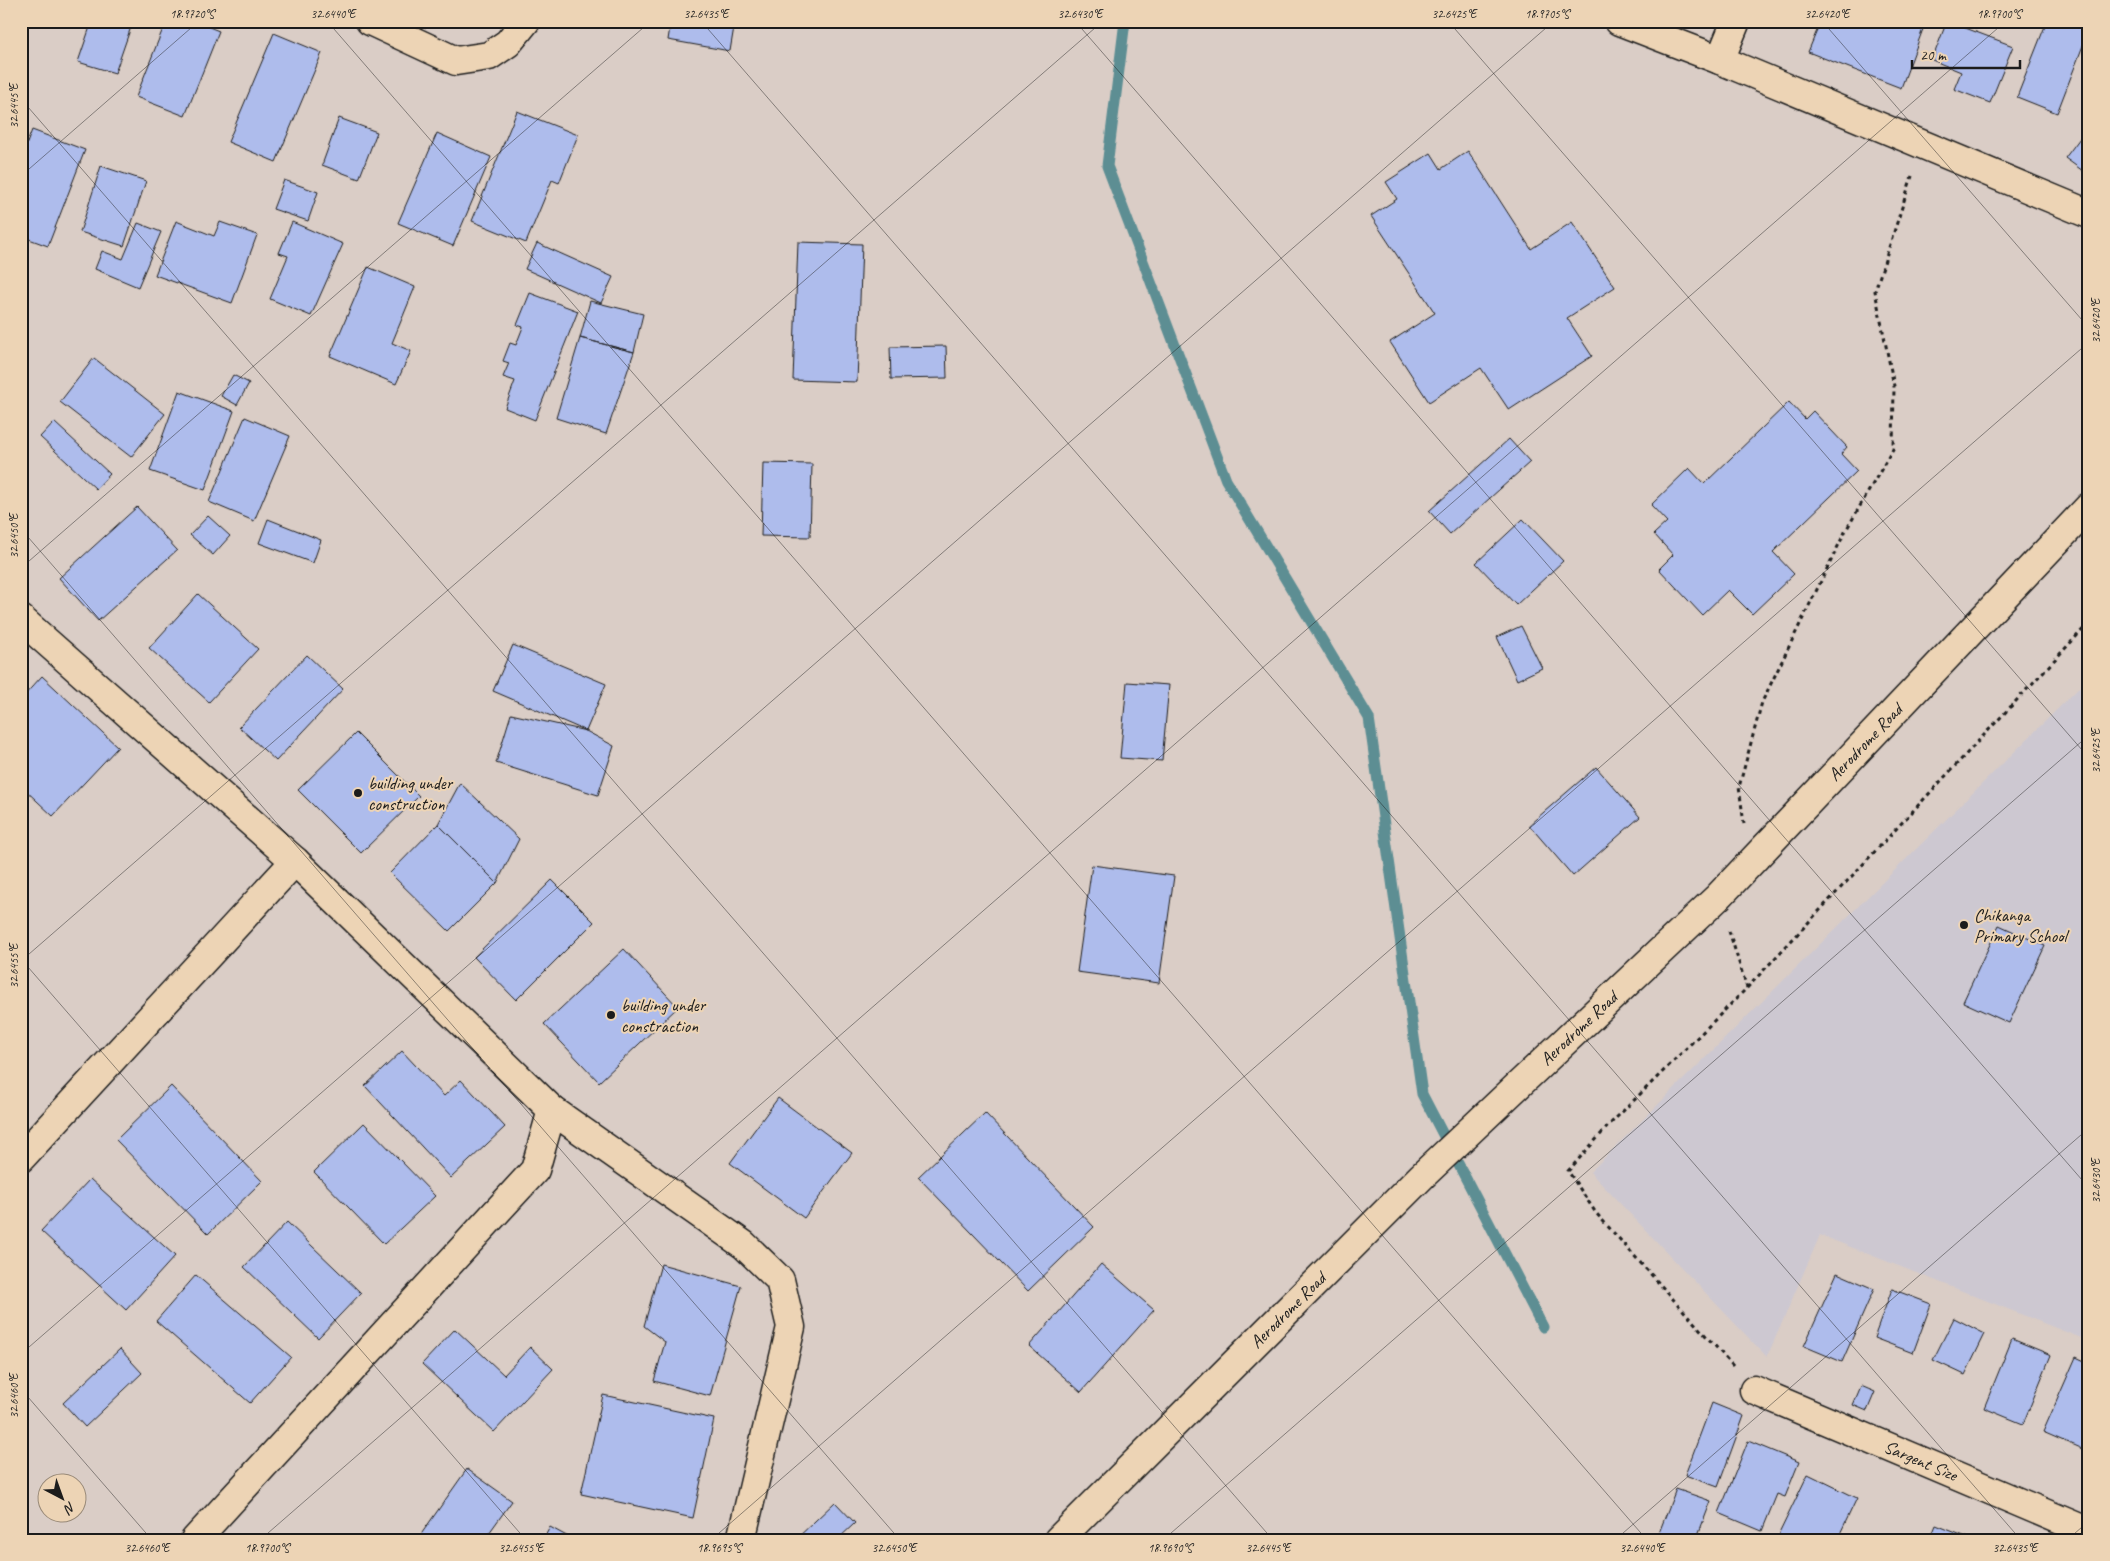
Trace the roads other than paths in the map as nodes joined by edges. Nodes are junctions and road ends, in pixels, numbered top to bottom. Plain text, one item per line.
1 (370, 21) edge
2 (526, 21) edge
3 (1619, 21) edge
4 (1736, 21) edge
5 (1720, 60) junction
6 (2089, 214) edge
7 (2089, 507) edge
8 (21, 619) edge
9 (295, 861) junction
10 (552, 1110) junction
11 (21, 1158) edge
12 (1754, 1390) road end
13 (2089, 1532) edge
14 (195, 1540) edge
15 (741, 1540) edge
16 (1058, 1540) edge

1 - 2 street
3 - 5 street
4 - 5 street
5 - 6 street
7 - 16 street, Aerodrome Road
8 - 9 street
9 - 10 street
9 - 11 street
10 - 14 street
10 - 15 street
12 - 13 street, Sargent Size

